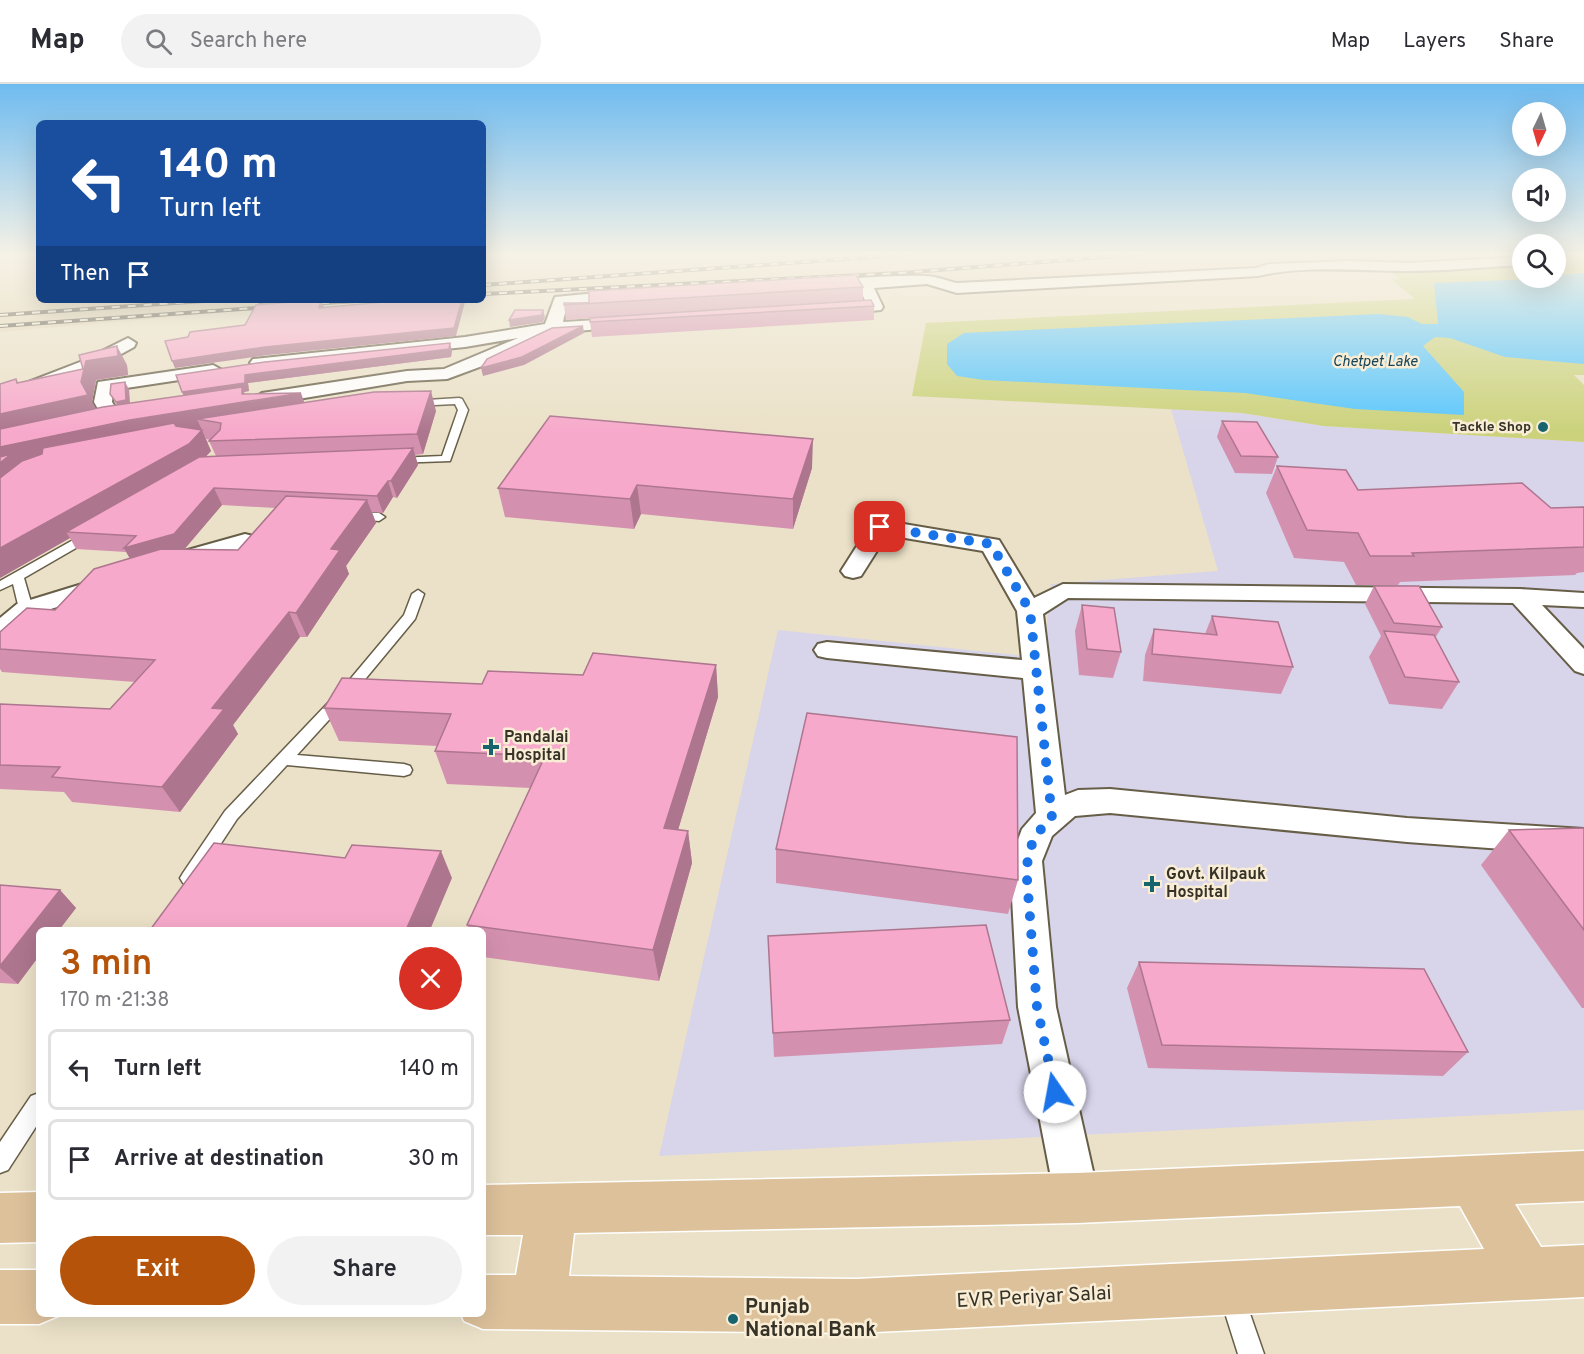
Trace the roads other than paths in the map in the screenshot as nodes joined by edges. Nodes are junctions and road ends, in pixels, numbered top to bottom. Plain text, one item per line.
1 (557, 313) edge
2 (643, 322) edge
3 (550, 328) junction
4 (129, 343) dead end
5 (0, 400) edge
6 (103, 402) junction
7 (242, 402) edge
8 (400, 405) edge
9 (80, 407) edge
10 (137, 416) edge
11 (113, 419) junction
12 (90, 424) edge
13 (387, 461) edge
14 (336, 515) edge
15 (379, 517) dead end
16 (100, 529) edge
17 (249, 539) edge
18 (158, 567) edge
19 (853, 571) dead end
20 (125, 577) edge
21 (18, 578) junction
22 (0, 586) edge
23 (418, 594) dead end
24 (1520, 596) junction
25 (1584, 600) edge
26 (26, 609) junction
27 (1030, 611) junction
28 (0, 631) edge
29 (827, 650) dead end
30 (1584, 664) edge
31 (1036, 670) junction
32 (283, 759) junction
33 (404, 770) dead end
34 (1052, 818) junction
35 (1584, 842) edge
36 (180, 892) edge
37 (36, 1108) edge
38 (0, 1162) edge
39 (1584, 1176) edge
40 (1473, 1181) junction
41 (1077, 1198) junction
42 (552, 1209) junction
43 (486, 1210) edge
44 (36, 1217) edge
45 (0, 1218) edge
46 (1584, 1271) edge
47 (1528, 1274) junction
48 (1229, 1288) junction
49 (0, 1297) edge
50 (36, 1297) edge
51 (486, 1302) edge
52 (539, 1302) junction
53 (1251, 1354) edge

1 - 3 street
2 - 3 street
3 - 6 street
3 - 7 street
4 - 5 street
6 - 9 street
6 - 11 street
8 - 13 lane
10 - 11 street
11 - 12 street
14 - 15 lane
16 - 21 lane
17 - 18 street
19 - 27 street
20 - 26 street
21 - 22 lane
21 - 26 lane
23 - 32 lane
24 - 25 street
24 - 27 street
24 - 30 street
26 - 28 street
27 - 31 street
29 - 31 street
31 - 34 street
32 - 33 lane
32 - 36 lane
34 - 35 street
34 - 41 street
37 - 38 lane
39 - 40 main road
40 - 41 main road
40 - 47 main road
41 - 42 main road
42 - 43 main road
42 - 52 main road
44 - 45 main road
46 - 47 main road, EVR Periyar Salai
47 - 48 main road, EVR Periyar Salai
48 - 52 main road, EVR Periyar Salai
48 - 53 lane
49 - 50 main road
51 - 52 main road, EVR Periyar Salai

